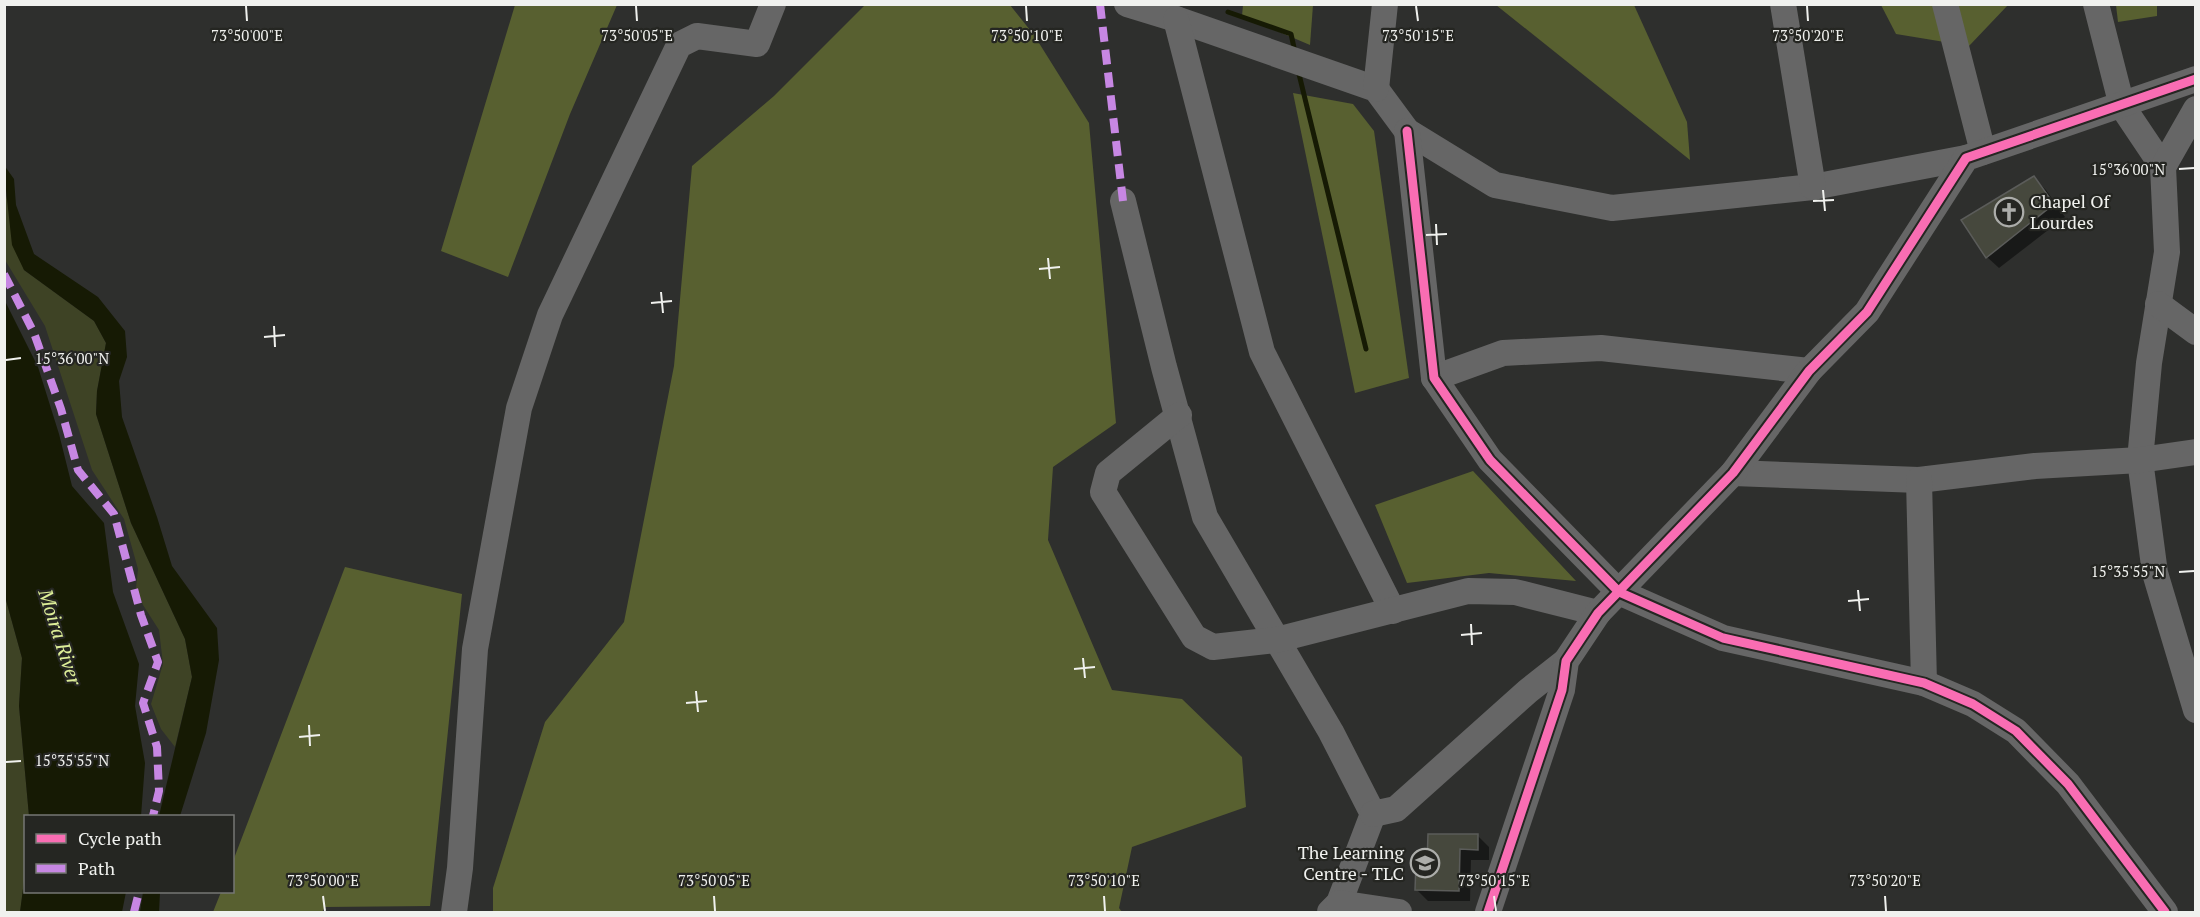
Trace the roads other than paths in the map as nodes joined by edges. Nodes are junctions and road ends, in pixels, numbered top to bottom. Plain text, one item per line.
1 (773, 4) edge
2 (1127, 4) edge
3 (1385, 4) edge
4 (1784, 4) edge
5 (1945, 4) edge
6 (2096, 4) edge
7 (1176, 19) junction
8 (2196, 79) edge
9 (1376, 89) junction
10 (2122, 106) junction
11 (2196, 109) edge
12 (1407, 131) junction
13 (1974, 155) junction
14 (2163, 167) junction
15 (1813, 187) junction
16 (1123, 201) dead end
17 (2158, 303) junction
18 (2196, 332) edge
19 (1809, 371) junction
20 (1434, 378) junction
21 (1179, 415) junction
22 (2196, 452) edge
23 (2140, 460) junction
24 (1733, 473) junction
25 (1919, 480) junction
26 (1619, 592) junction
27 (1393, 610) junction
28 (1598, 614) junction
29 (1276, 640) junction
30 (1566, 661) junction
31 (1924, 683) junction
32 (2196, 710) edge
33 (1373, 814) junction
34 (1334, 908) edge
35 (454, 912) edge
36 (1399, 912) edge
37 (1488, 912) edge
38 (2165, 912) edge

1 - 35 street
2 - 7 street
3 - 9 street
4 - 15 street
5 - 13 street
6 - 10 street
7 - 9 street
7 - 27 street
8 - 10 street
9 - 12 street
10 - 13 street
10 - 14 street
11 - 14 street
12 - 15 street
12 - 20 street
13 - 15 street
13 - 19 street
14 - 17 street
16 - 21 street
17 - 18 street
17 - 23 street
19 - 20 street
19 - 24 street
20 - 26 street
21 - 29 street
21 - 29 street
22 - 23 street
23 - 25 street
23 - 32 street
24 - 25 street
24 - 26 street
25 - 31 street
26 - 28 street
26 - 31 street
27 - 28 street
27 - 29 street
28 - 30 street
29 - 33 street
30 - 33 street
30 - 37 street
31 - 38 street
33 - 34 street
34 - 36 street

